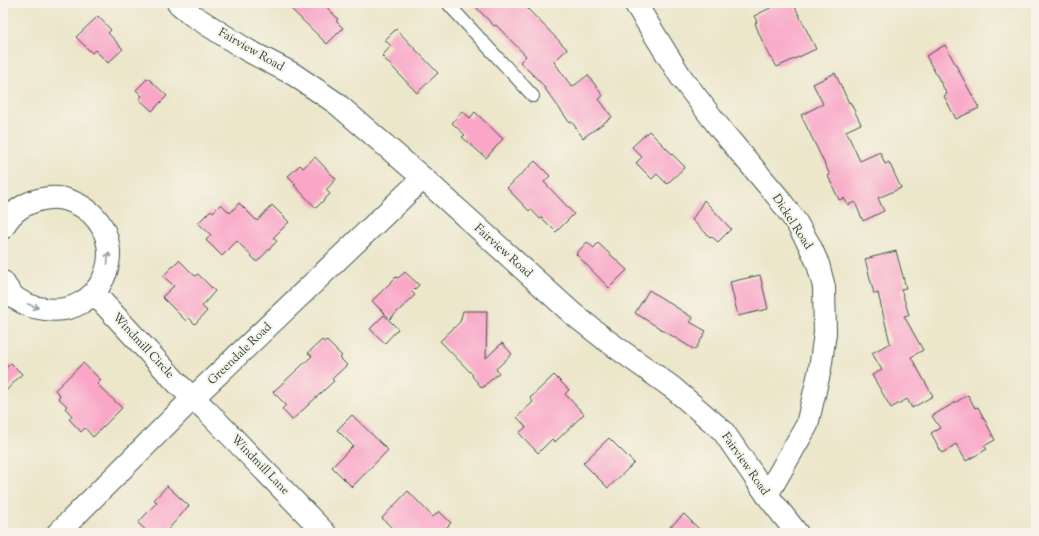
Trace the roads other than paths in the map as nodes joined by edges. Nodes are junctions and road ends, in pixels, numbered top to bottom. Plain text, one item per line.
1 (178, 3) edge
2 (452, 3) edge
3 (635, 3) edge
4 (533, 96) dead end
5 (423, 178) junction
6 (3, 228) edge
7 (3, 282) edge
8 (94, 293) junction
9 (193, 398) junction
10 (767, 495) junction
11 (58, 533) edge
12 (326, 533) edge
13 (797, 533) edge

1 - 5 street, Fairview Road
2 - 4 lane
3 - 10 street, Dickel Road
5 - 9 street, Greendale Road
5 - 10 street, Fairview Road
8 -> 6 street
7 -> 8 street
8 - 9 street, Windmill Circle
9 - 11 street, Greendale Road
9 - 12 street, Windmill Lane
10 - 13 street, Fairview Road

